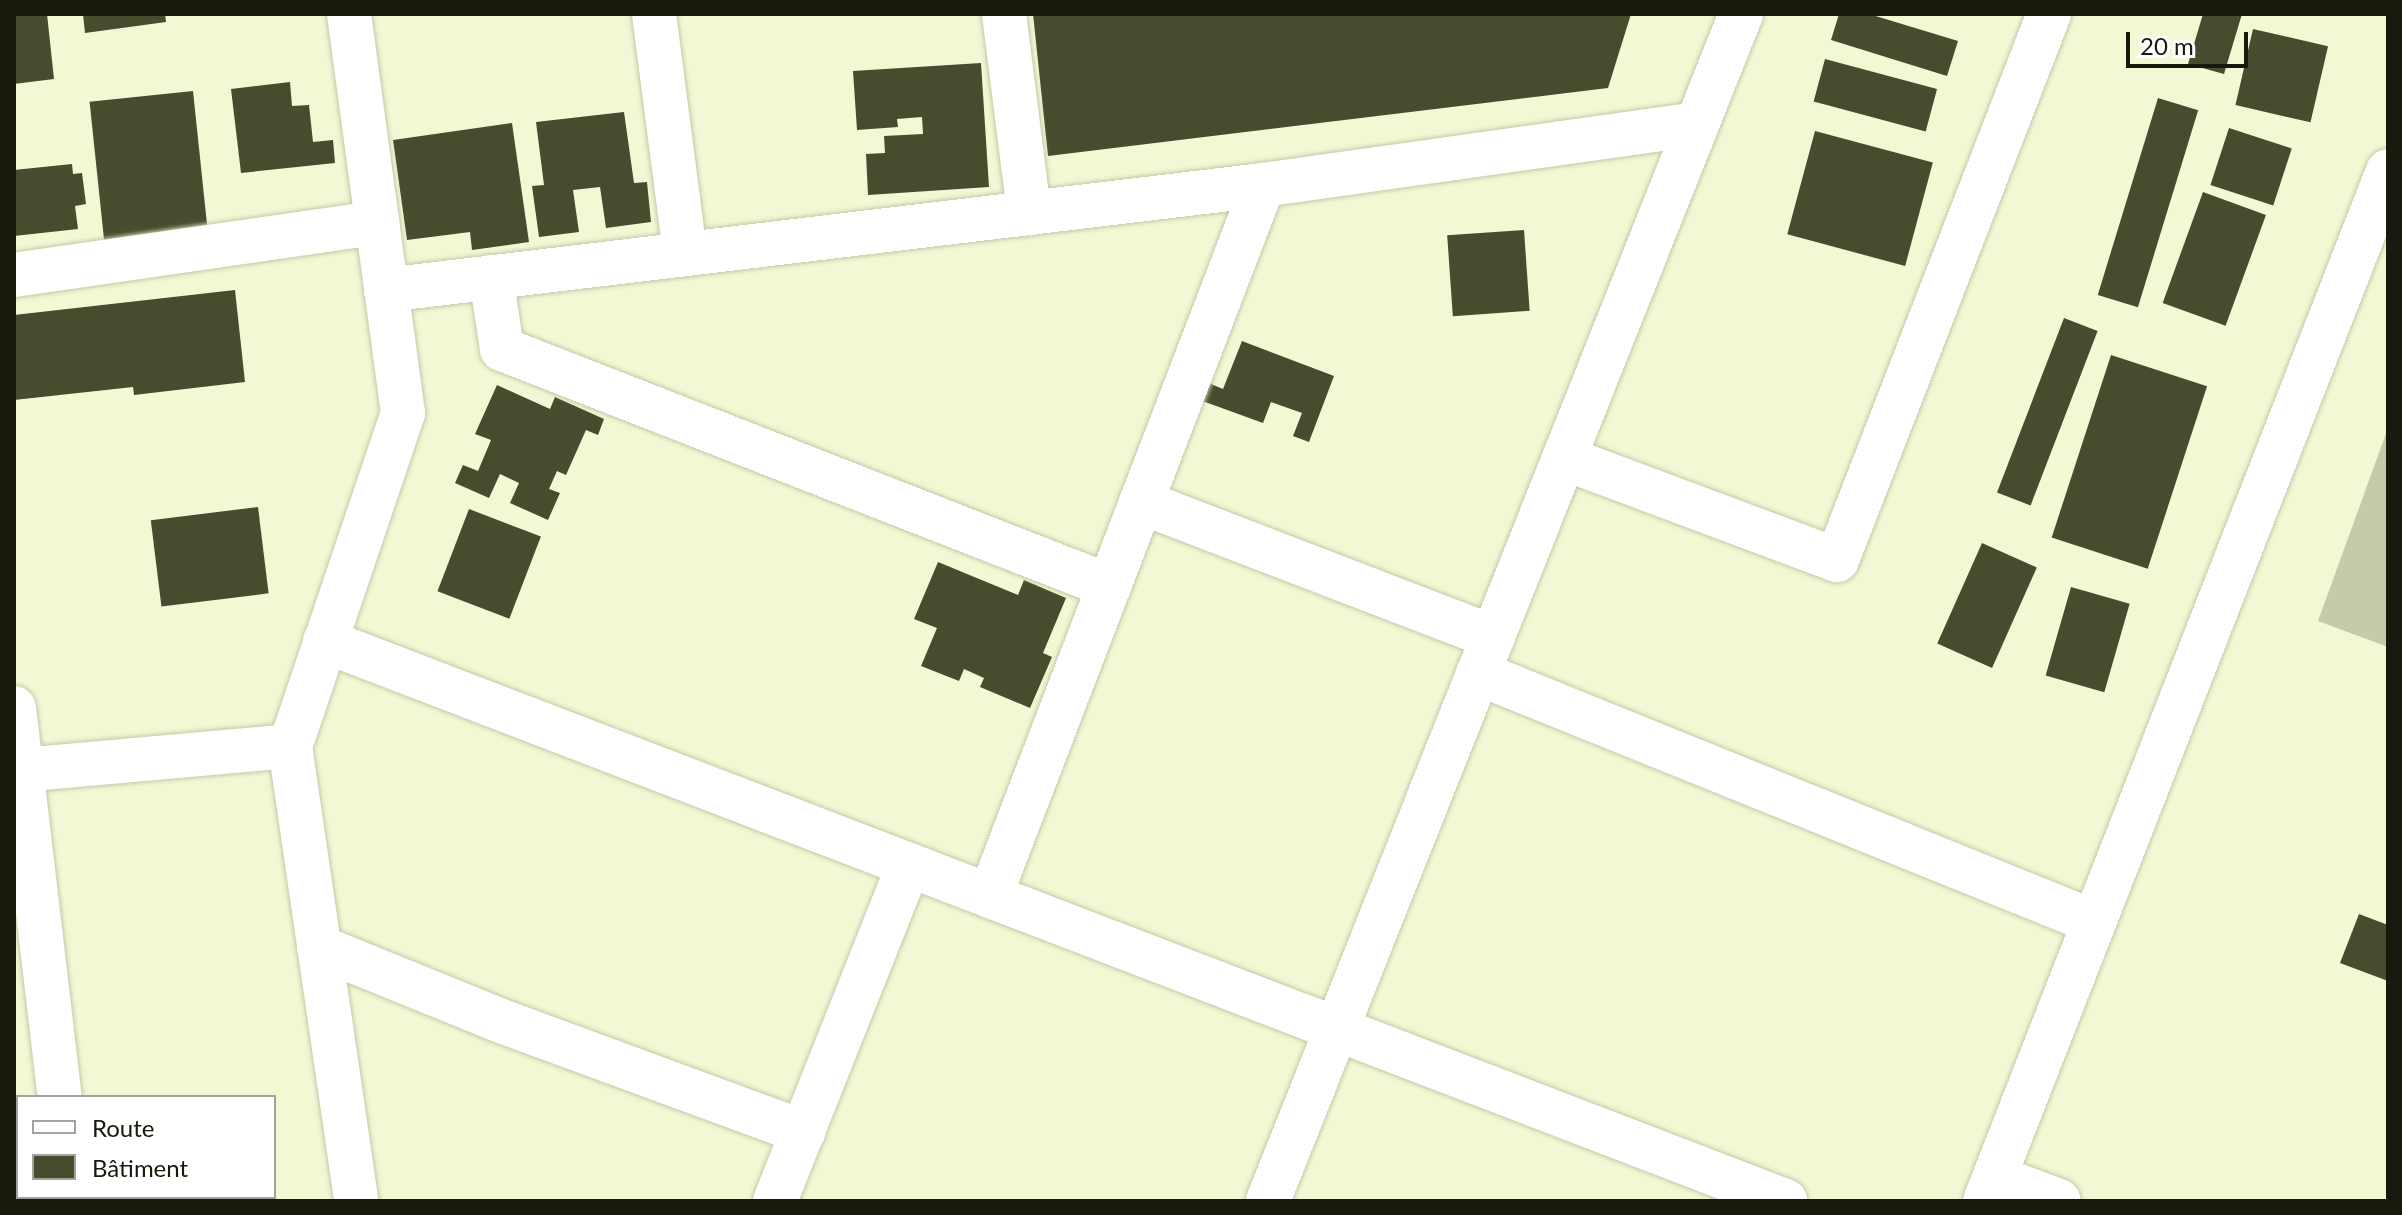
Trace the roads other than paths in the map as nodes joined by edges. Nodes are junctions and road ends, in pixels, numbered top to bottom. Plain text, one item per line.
1 (349, 14) edge
2 (654, 14) edge
3 (1004, 14) edge
4 (1741, 14) edge
5 (2049, 14) edge
6 (1697, 124) junction
7 (2388, 171) edge
8 (1263, 185) junction
9 (1029, 213) junction
10 (377, 223) junction
11 (685, 254) junction
12 (14, 275) edge
13 (491, 277) junction
14 (386, 290) junction
15 (1564, 458) junction
16 (1141, 502) junction
17 (1109, 586) junction
18 (325, 641) junction
19 (1485, 655) junction
20 (14, 708) edge
21 (290, 746) junction
22 (22, 770) junction
23 (909, 865) junction
24 (990, 896) junction
25 (2094, 922) junction
26 (319, 947) junction
27 (1336, 1029) junction
28 (60, 1095) edge
29 (803, 1132) junction
30 (1990, 1189) edge
31 (356, 1201) edge
32 (775, 1201) edge
33 (1268, 1201) edge
34 (1785, 1201) edge
35 (2059, 1201) edge

1 - 10 street
2 - 11 street
3 - 9 street
4 - 6 street
5 - 15 street
6 - 8 street
6 - 15 street
7 - 25 street
8 - 9 street
8 - 16 street
9 - 11 street
10 - 12 street
10 - 14 street
11 - 13 street
13 - 14 street
13 - 17 street
14 - 18 street
15 - 19 street
16 - 17 street
16 - 19 street
17 - 24 street
18 - 21 street
18 - 23 street
19 - 25 street
19 - 27 street
20 - 22 street
21 - 22 street
21 - 26 street
22 - 28 street
23 - 24 street
23 - 29 street
24 - 27 street
25 - 30 street
26 - 29 street
26 - 31 street
27 - 33 street
27 - 34 street
29 - 32 street
30 - 35 street

